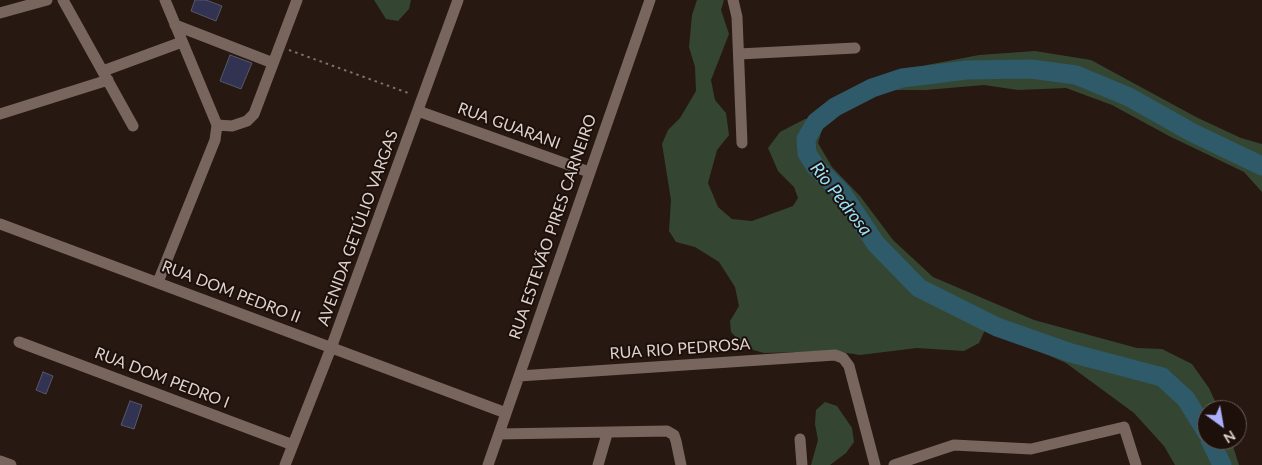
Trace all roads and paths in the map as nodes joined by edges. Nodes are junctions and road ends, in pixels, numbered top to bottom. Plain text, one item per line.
1 (47, 0) edge
2 (63, 0) edge
3 (165, 0) edge
4 (297, 0) edge
5 (458, 0) edge
6 (650, 0) edge
7 (733, 0) edge
8 (0, 13) edge
9 (175, 25) junction
10 (182, 42) junction
11 (280, 46) junction
12 (855, 48) dead end
13 (739, 54) junction
14 (274, 63) junction
15 (105, 76) junction
16 (422, 98) junction
17 (418, 111) junction
18 (0, 114) edge
19 (217, 125) junction
20 (132, 126) dead end
21 (742, 143) dead end
22 (588, 172) junction
23 (0, 224) edge
24 (158, 282) junction
25 (19, 342) dead end
26 (331, 348) junction
27 (519, 376) junction
28 (506, 413) junction
29 (499, 434) junction
30 (607, 434) junction
31 (800, 439) dead end
32 (293, 445) junction
33 (0, 461) edge
34 (11, 465) edge
35 (285, 465) edge
36 (488, 465) edge
37 (598, 465) edge
38 (681, 465) edge
39 (802, 465) edge
40 (875, 465) edge
41 (894, 465) edge
42 (1136, 465) edge

1 - 8 street
2 - 15 street
3 - 9 street
4 - 11 street
5 - 16 street, AVENIDA GETÚLIO VARGAS
6 - 22 street, RUA ESTEVÃO PIRES CARNEIRO
7 - 13 street
9 - 10 street
9 - 14 street
10 - 15 street
10 - 19 street
11 - 14 street
11 - 16 path
12 - 13 street
13 - 21 street
14 - 19 street
15 - 18 street
15 - 20 street
16 - 17 street, AVENIDA GETÚLIO VARGAS
17 - 22 street, RUA GUARANI
17 - 26 street, AVENIDA GETÚLIO VARGAS
19 - 24 street
22 - 27 street, RUA ESTEVÃO PIRES CARNEIRO
23 - 24 street, RUA DOM PEDRO II
24 - 26 street, RUA DOM PEDRO II
25 - 32 street, RUA DOM PEDRO I
26 - 28 street, RUA DOM PEDRO II
26 - 32 street, AVENIDA GETÚLIO VARGAS
27 - 28 street, RUA ESTEVÃO PIRES CARNEIRO
27 - 40 street, RUA RIO PEDROSA
28 - 29 street, RUA ESTEVÃO PIRES CARNEIRO
29 - 30 street
29 - 36 street, RUA ESTEVÃO PIRES CARNEIRO
30 - 37 street
30 - 38 street
31 - 39 street
32 - 35 street, AVENIDA GETÚLIO VARGAS
33 - 34 street
41 - 42 street

